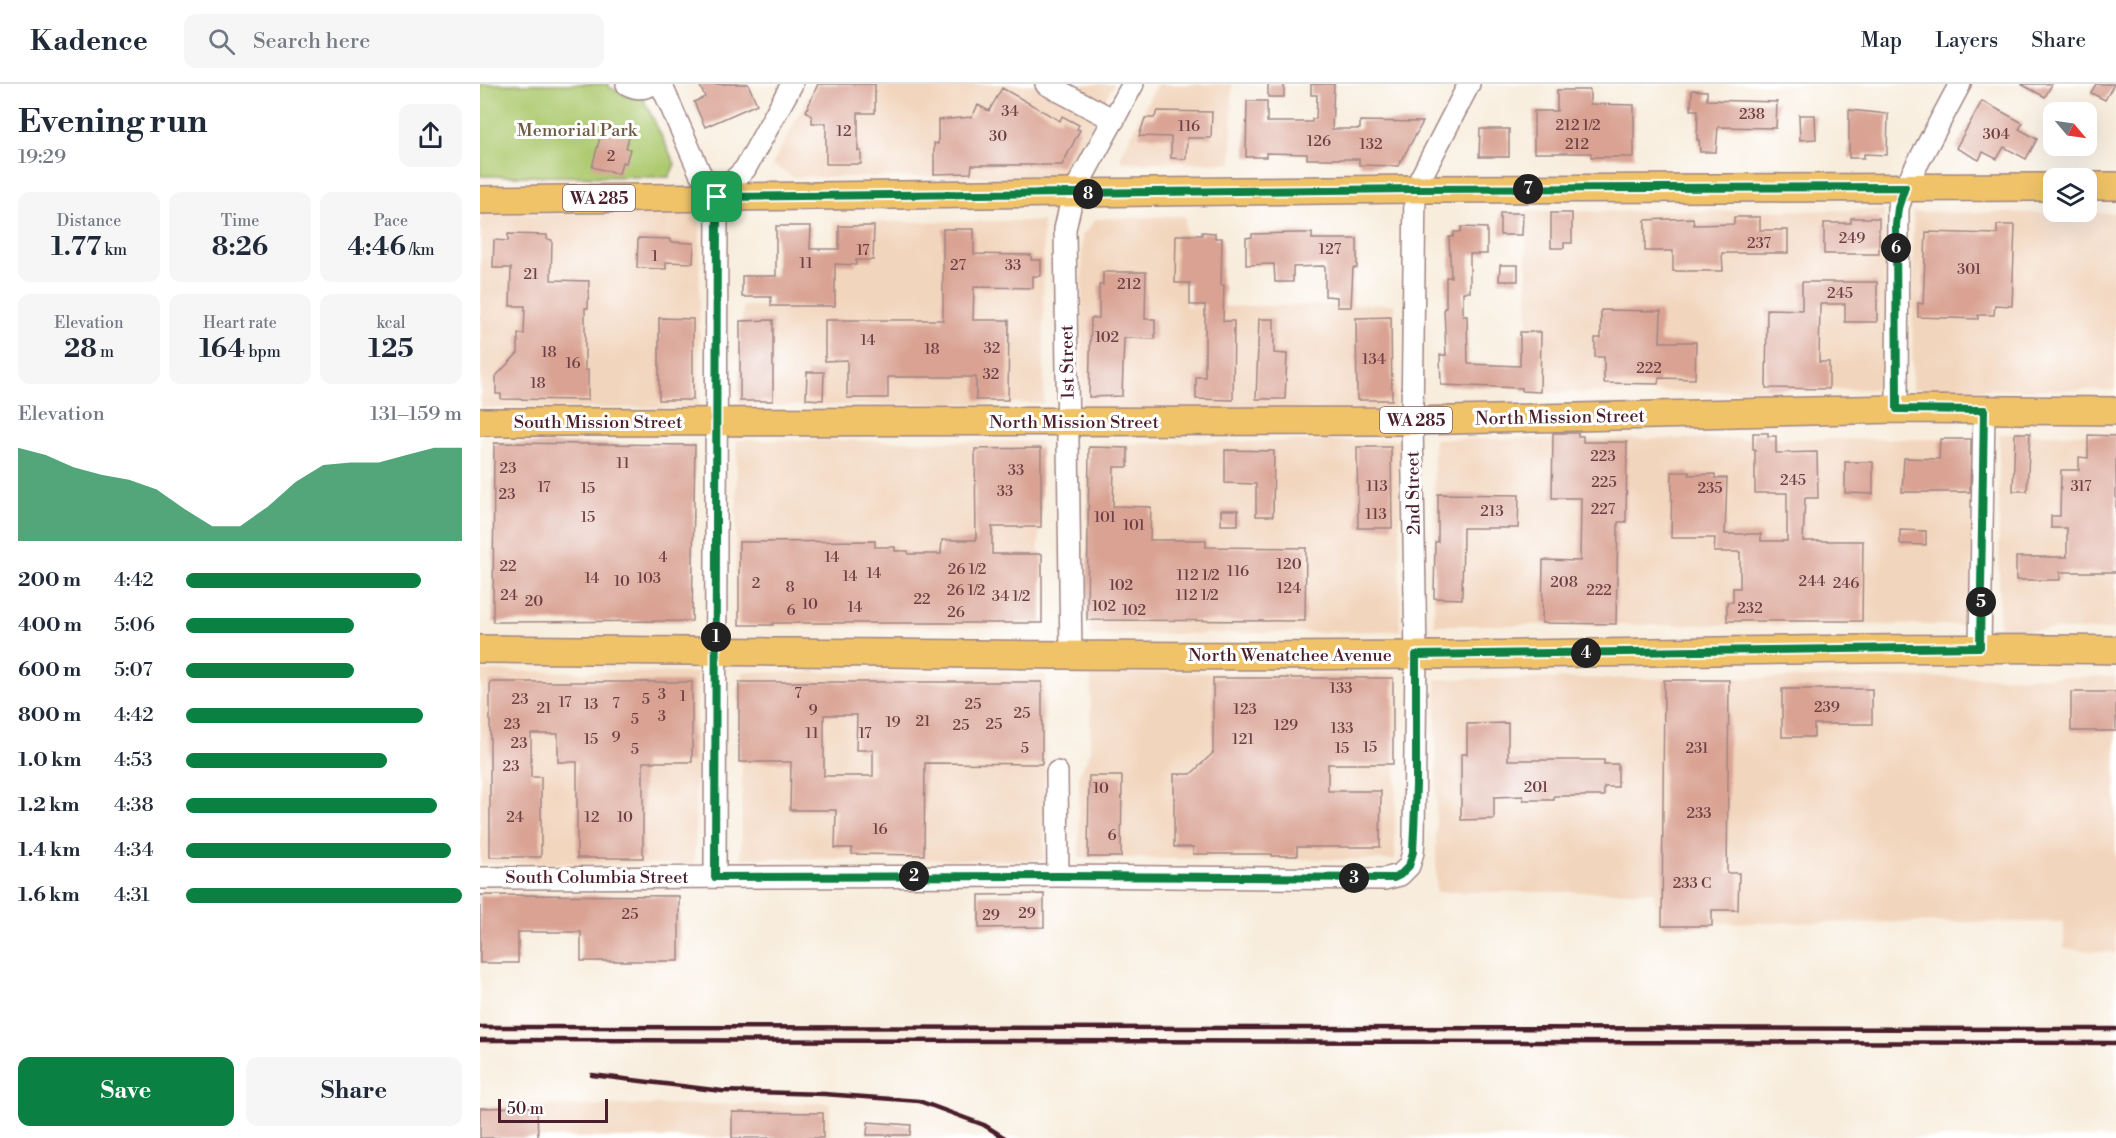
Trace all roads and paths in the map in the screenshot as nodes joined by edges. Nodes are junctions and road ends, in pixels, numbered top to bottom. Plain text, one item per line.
1 (627, 84) edge
2 (653, 84) edge
3 (661, 84) edge
4 (792, 84) edge
5 (1046, 84) edge
6 (1133, 84) edge
7 (1469, 84) edge
8 (1960, 84) edge
9 (1114, 120) junction
10 (2097, 186) edge
11 (2116, 186) edge
12 (1905, 187) junction
13 (2043, 187) edge
14 (1415, 189) junction
15 (1073, 194) junction
16 (717, 197) junction
17 (480, 200) edge
18 (1897, 409) junction
19 (1984, 410) junction
20 (2116, 411) edge
21 (1412, 421) junction
22 (480, 422) edge
23 (716, 422) junction
24 (1068, 422) junction
25 (1980, 647) junction
26 (480, 649) edge
27 (2116, 650) edge
28 (716, 651) junction
29 (1071, 655) junction
30 (1416, 655) junction
31 (1057, 772) dead end
32 (1400, 875) joint
33 (1058, 876) junction
34 (715, 877) junction
35 (480, 878) edge

1 - 2 street
3 - 16 street
4 - 16 street
5 - 9 street
6 - 9 street, 1st Street
7 - 14 street, 2nd Street
8 - 12 street
9 - 15 street, 1st Street
10 - 11 main road
12 - 13 main road, WA 285
12 - 14 main road, WA 285
12 - 18 street
14 - 15 main road, WA 285
14 - 21 street, 2nd Street
15 - 16 main road, WA 285
15 - 24 street, 1st Street
16 - 17 main road, WA 285
16 - 23 street
18 - 19 main road, North Mission Street / WA 285
18 - 21 main road, North Mission Street / WA 285
19 - 20 main road, North Mission Street / WA 285
19 - 25 street
21 - 24 main road, North Mission Street / WA 285
21 - 30 street, 2nd Street
22 - 23 main road, South Mission Street / WA 285
23 - 24 main road, North Mission Street / WA 285
23 - 28 street
24 - 29 street, 1st Street
25 - 27 main road, North Wenatchee Avenue
25 - 30 main road, North Wenatchee Avenue
26 - 28 main road, North Wenatchee Avenue
28 - 29 main road, North Wenatchee Avenue
28 - 34 street
29 - 30 main road, North Wenatchee Avenue
30 - 32 street, 2nd Street
31 - 33 street
32 - 33 street, South Columbia Street
33 - 34 street, South Columbia Street
34 - 35 street, South Columbia Street

